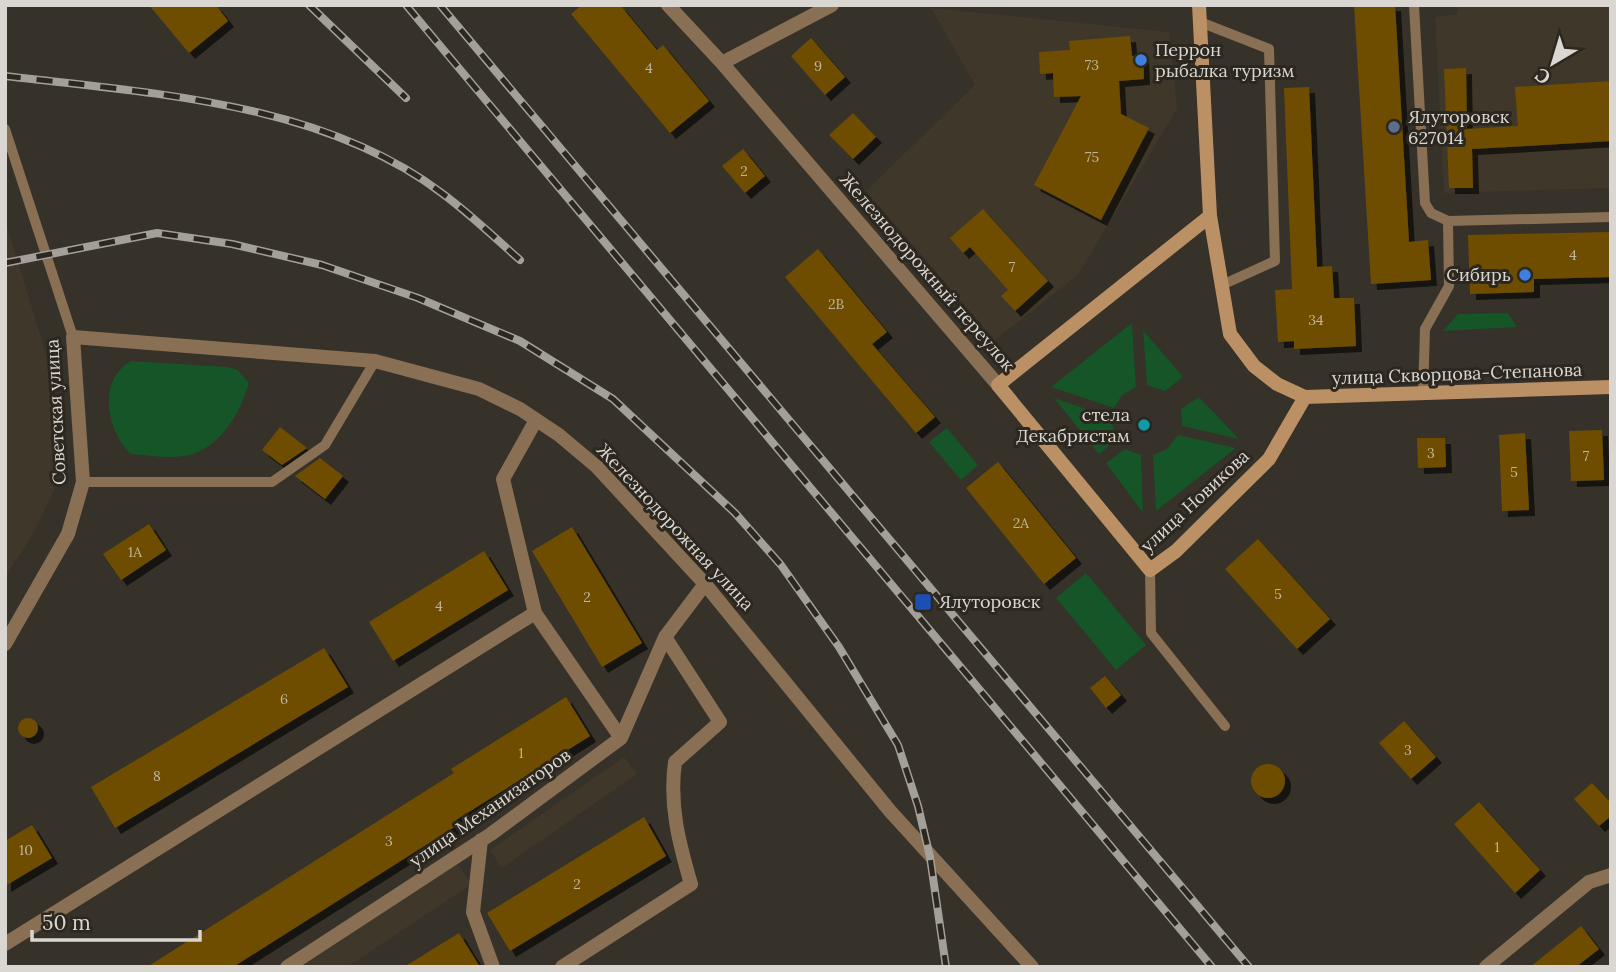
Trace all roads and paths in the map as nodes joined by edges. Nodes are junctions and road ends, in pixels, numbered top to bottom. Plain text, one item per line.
1 (668, 5) edge
2 (832, 5) edge
3 (1199, 5) edge
4 (1414, 5) edge
5 (1199, 22) junction
6 (722, 63) junction
7 (5, 129) edge
8 (1210, 216) junction
9 (1611, 217) edge
10 (1448, 220) junction
11 (1222, 285) junction
12 (73, 337) junction
13 (375, 361) junction
14 (998, 385) junction
15 (1611, 387) edge
16 (1423, 394) junction
17 (1305, 397) junction
18 (536, 420) junction
19 (83, 482) junction
20 (1150, 570) junction
21 (705, 584) junction
22 (535, 613) junction
23 (665, 637) junction
24 (5, 644) edge
25 (1225, 726) dead end
26 (621, 738) junction
27 (481, 840) junction
28 (1611, 875) edge
29 (5, 944) edge
30 (287, 967) edge
31 (493, 967) edge
32 (562, 967) edge
33 (1032, 967) edge
34 (1486, 967) edge

1 - 6 street, Железнодорожный переулок
2 - 6 street
3 - 5 main road
4 - 10 lane
5 - 8 main road
5 - 11 lane
6 - 14 street, Железнодорожный переулок
7 - 12 lane, Советская улица
8 - 11 main road
8 - 14 main road
9 - 10 lane
10 - 16 lane
11 - 17 main road
12 - 13 street, Железнодорожная улица
12 - 19 street, Советская улица
13 - 18 street, Железнодорожная улица
13 - 19 lane
14 - 20 main road, Железнодорожный переулок
15 - 16 main road, улица Скворцова-Степанова
16 - 17 main road, улица Скворцова-Степанова
17 - 20 main road, улица Новикова
18 - 21 street, Железнодорожная улица
18 - 22 street
19 - 24 street, Советская улица
20 - 25 lane
21 - 23 street
21 - 33 street, Железнодорожная улица
22 - 26 street
22 - 29 street
23 - 26 street
23 - 32 street
26 - 27 street, улица Механизаторов
27 - 30 street, улица Механизаторов
27 - 31 street
28 - 34 street

